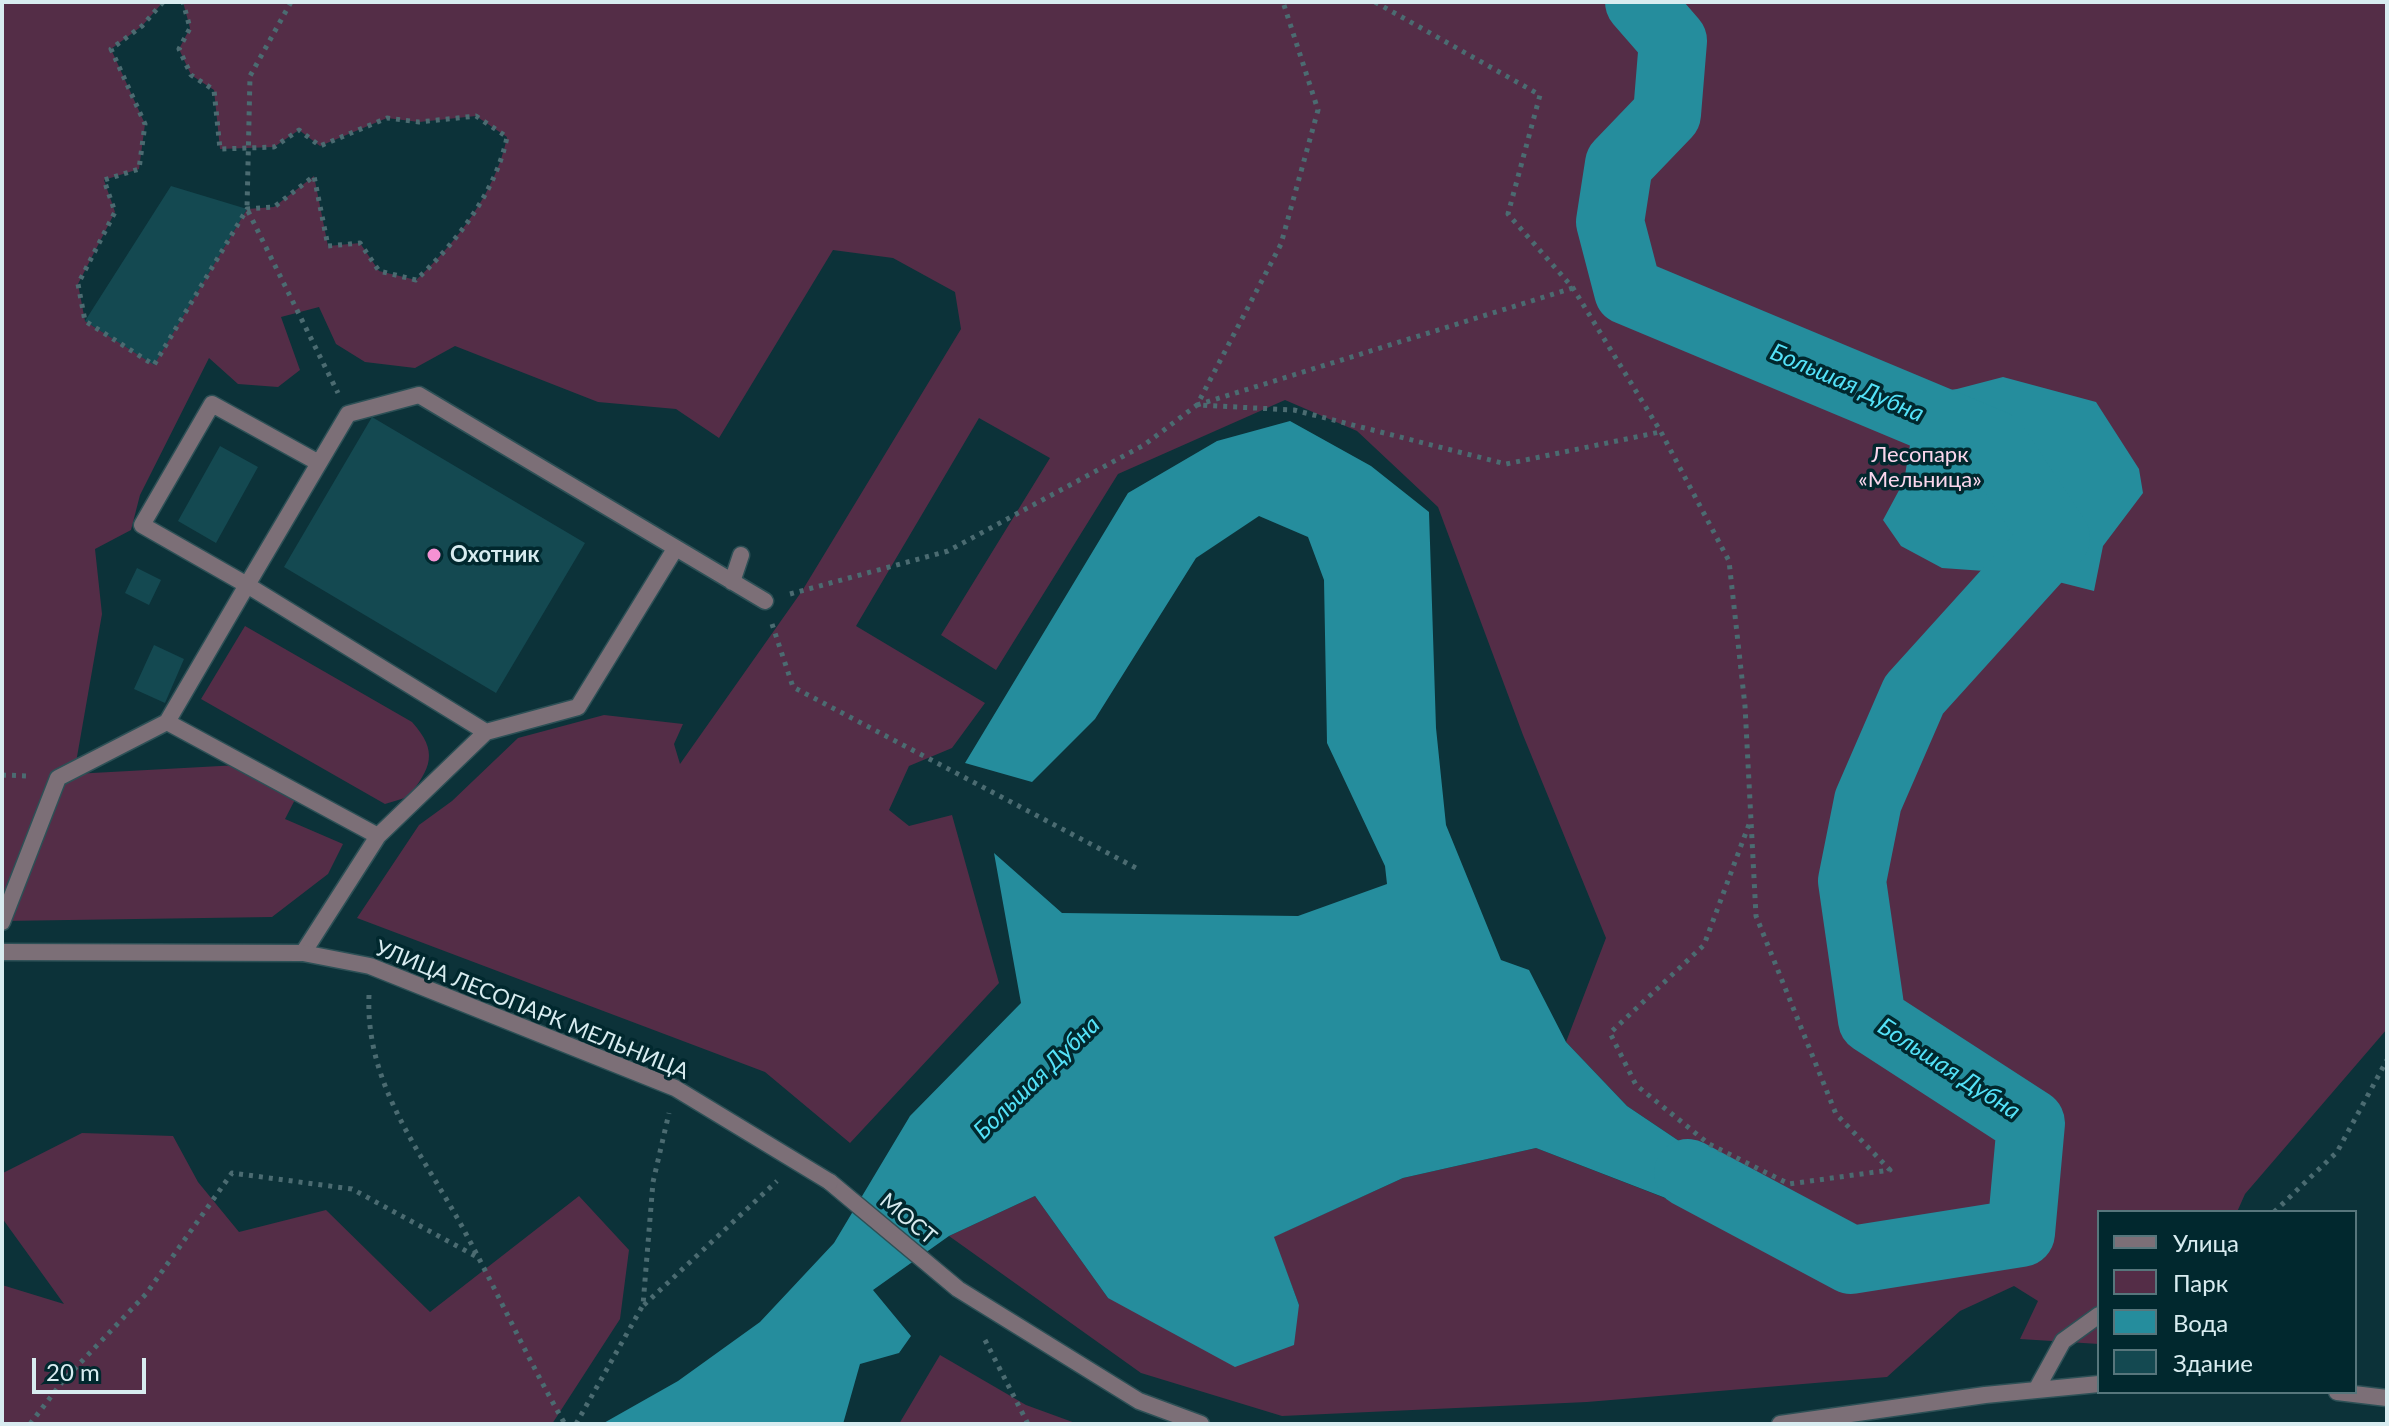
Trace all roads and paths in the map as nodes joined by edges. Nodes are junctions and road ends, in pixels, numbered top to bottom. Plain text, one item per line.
1 (163, 2) edge
2 (183, 2) edge
3 (291, 2) edge
4 (1283, 2) edge
5 (1375, 2) edge
6 (247, 209) junction
7 (1573, 288) junction
8 (1197, 405) junction
9 (348, 414) junction
10 (1661, 432) junction
11 (319, 463) junction
12 (675, 549) junction
13 (741, 555) dead end
14 (732, 582) junction
15 (247, 585) junction
16 (765, 601) junction
17 (167, 722) junction
18 (486, 732) junction
19 (1751, 819) junction
20 (378, 836) junction
21 (1138, 869) dead end
22 (2, 922) edge
23 (2, 952) edge
24 (303, 953) junction
25 (370, 966) junction
26 (2387, 1060) edge
27 (675, 1088) junction
28 (797, 1162) junction
29 (830, 1182) joint
30 (2276, 1210) edge
31 (479, 1258) junction
32 (958, 1289) junction
33 (643, 1305) junction
34 (2097, 1316) edge
35 (2097, 1384) edge
36 (2036, 1390) junction
37 (2354, 1394) edge
38 (2387, 1398) edge
39 (30, 1424) edge
40 (565, 1424) edge
41 (576, 1424) edge
42 (1028, 1424) edge
43 (1201, 1424) edge
44 (1780, 1424) edge

1 - 6 path
2 - 6 path
3 - 6 path
4 - 8 path
5 - 7 path
6 - 9 path
7 - 8 path
7 - 10 path
8 - 10 path
8 - 16 path
9 - 11 street
9 - 12 street
10 - 19 path
11 - 15 street
11 - 15 street
12 - 14 street
12 - 18 street
13 - 14 street
14 - 16 street
15 - 17 street
15 - 18 street
16 - 21 path
17 - 20 street
17 - 22 street
18 - 20 street
19 - 19 path
20 - 24 street
23 - 24 street, УЛИЦА ЛЕСОПАРК МЕЛЬНИЦА
24 - 25 street, УЛИЦА ЛЕСОПАРК МЕЛЬНИЦА
25 - 27 street, УЛИЦА ЛЕСОПАРК МЕЛЬНИЦА
25 - 31 path
26 - 30 path
27 - 28 street, УЛИЦА ЛЕСОПАРК МЕЛЬНИЦА
27 - 33 path
28 - 29 street, УЛИЦА ЛЕСОПАРК МЕЛЬНИЦА
28 - 33 path
29 - 32 street, МОСТ
31 - 39 path
31 - 40 path
32 - 42 path
32 - 43 street, МОСТ
33 - 41 path
34 - 36 street
35 - 36 street
36 - 44 street
37 - 38 street

